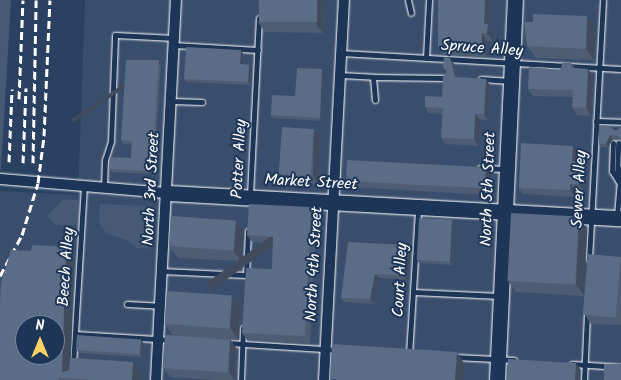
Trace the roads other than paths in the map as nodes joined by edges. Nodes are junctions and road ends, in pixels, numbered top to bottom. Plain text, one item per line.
1 (176, 0) edge
2 (344, 0) edge
3 (408, 0) edge
4 (429, 0) edge
5 (515, 0) edge
6 (603, 0) edge
7 (260, 10) edge
8 (411, 13) dead end
9 (174, 42) junction
10 (258, 50) junction
11 (341, 54) junction
12 (426, 58) junction
13 (512, 64) junction
14 (599, 68) junction
15 (621, 69) edge
16 (340, 76) junction
17 (374, 77) junction
18 (447, 78) edge
19 (470, 79) edge
20 (510, 81) junction
21 (375, 100) dead end
22 (171, 101) junction
23 (202, 102) dead end
24 (596, 121) junction
25 (618, 122) edge
26 (616, 130) edge
27 (616, 143) dead end
28 (475, 168) edge
29 (621, 168) edge
30 (507, 169) junction
31 (0, 179) edge
32 (620, 180) edge
33 (84, 186) junction
34 (104, 187) junction
35 (167, 193) junction
36 (250, 200) junction
37 (334, 201) junction
38 (418, 207) junction
39 (506, 212) junction
40 (591, 216) junction
41 (619, 218) edge
42 (249, 219) edge
43 (589, 266) edge
44 (162, 271) junction
45 (246, 275) junction
46 (246, 285) edge
47 (413, 292) junction
48 (501, 296) junction
49 (127, 304) dead end
50 (160, 306) junction
51 (588, 306) edge
52 (243, 324) edge
53 (75, 334) junction
54 (158, 339) junction
55 (176, 340) edge
56 (222, 343) edge
57 (242, 344) junction
58 (326, 350) junction
59 (348, 351) edge
60 (401, 354) edge
61 (409, 354) junction
62 (419, 354) edge
63 (447, 356) edge
64 (498, 359) junction
65 (520, 360) edge
66 (565, 364) edge
67 (585, 365) junction
68 (621, 367) edge
69 (73, 371) edge
70 (156, 380) edge
71 (241, 380) edge
72 (324, 380) edge
73 (497, 380) edge
74 (584, 380) edge

1 - 9 street, North 3rd Street
2 - 11 street, North 4th Street
3 - 8 lane
4 - 12 lane
5 - 13 street, North 5th Street
6 - 14 lane, Sewer Alley
7 - 10 lane, Potter Alley
9 - 10 lane
9 - 22 street, North 3rd Street
9 - 34 lane
10 - 36 lane, Potter Alley
11 - 12 lane, Spruce Alley
11 - 16 street, North 4th Street
12 - 13 lane, Spruce Alley
13 - 14 lane, Spruce Alley
13 - 20 street, North 5th Street
14 - 15 lane, Spruce Alley
14 - 24 lane, Sewer Alley
16 - 17 lane
16 - 37 street, North 4th Street
17 - 18 lane
17 - 21 lane
19 - 20 lane
20 - 30 street, North 5th Street
22 - 23 lane
22 - 35 street, North 3rd Street
24 - 25 lane
24 - 40 lane, Sewer Alley
25 - 26 lane
27 - 32 lane
28 - 30 lane
29 - 32 lane
30 - 39 street, North 5th Street
31 - 33 street, Market Street
32 - 41 lane
33 - 34 street, Market Street
33 - 53 lane, Beech Alley
34 - 35 street, Market Street
35 - 36 street, Market Street
35 - 44 street, North 3rd Street
36 - 37 street, Market Street
37 - 38 street, Market Street
37 - 58 street, North 4th Street
38 - 39 street, Market Street
38 - 47 lane, Court Alley
39 - 40 street, Market Street
39 - 48 street, North 5th Street
40 - 41 street, Market Street
40 - 43 lane, Sewer Alley
42 - 45 lane, Potter Alley
44 - 45 lane
44 - 50 street, North 3rd Street
45 - 46 lane, Potter Alley
47 - 48 lane
47 - 61 lane, Court Alley
48 - 64 street, North 5th Street
49 - 50 lane
50 - 54 street, North 3rd Street
51 - 67 lane
52 - 57 lane
53 - 54 lane
53 - 69 lane, Beech Alley
54 - 55 lane
54 - 70 street, North 3rd Street
56 - 57 lane
57 - 58 lane
57 - 71 lane
58 - 59 lane
58 - 72 street, North 4th Street
60 - 61 lane
61 - 62 lane
63 - 64 lane
64 - 65 lane
64 - 73 street, North 5th Street
66 - 67 lane
67 - 68 lane
67 - 74 lane

